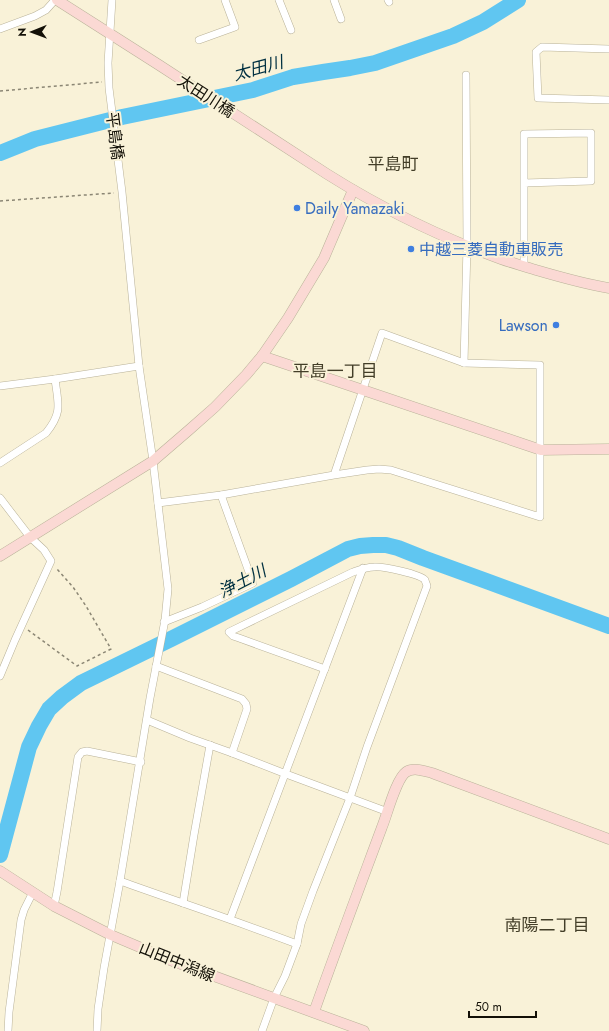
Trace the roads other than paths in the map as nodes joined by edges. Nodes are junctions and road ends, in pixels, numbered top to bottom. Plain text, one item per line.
1 (56, 0) edge
2 (112, 0) edge
3 (225, 0) edge
4 (279, 0) edge
5 (334, 0) edge
6 (341, 19) dead end
7 (0, 29) edge
8 (291, 30) dead end
9 (110, 33) junction
10 (199, 40) dead end
11 (609, 49) edge
12 (466, 75) dead end
13 (609, 100) edge
14 (524, 183) junction
15 (353, 190) junction
16 (467, 246) junction
17 (524, 266) junction
18 (609, 288) edge
19 (262, 356) junction
20 (464, 363) junction
21 (139, 366) junction
22 (55, 379) junction
23 (0, 386) edge
24 (362, 389) junction
25 (609, 449) edge
26 (540, 450) junction
27 (153, 461) junction
28 (0, 463) edge
29 (334, 475) junction
30 (221, 496) junction
31 (0, 498) edge
32 (158, 503) junction
33 (30, 537) junction
34 (0, 556) edge
35 (363, 568) junction
36 (164, 622) junction
37 (3, 660) edge
38 (156, 664) junction
39 (325, 669) junction
40 (0, 676) edge
41 (147, 720) junction
42 (210, 745) junction
43 (232, 753) junction
44 (141, 762) junction
45 (286, 774) junction
46 (350, 798) junction
47 (388, 812) junction
48 (609, 839) edge
49 (4, 874) edge
50 (120, 881) junction
51 (33, 892) junction
52 (183, 904) junction
53 (54, 906) junction
54 (230, 919) junction
55 (111, 935) junction
56 (297, 944) junction
57 (274, 998) junction
58 (314, 1012) junction
59 (8, 1031) edge
60 (97, 1031) edge
61 (262, 1031) edge
62 (364, 1031) edge

1 - 7 street
1 - 9 street, 太田川橋
2 - 9 street, 平島橋
3 - 10 street
4 - 8 street
5 - 6 street
9 - 15 street, 太田川橋
9 - 21 street, 平島橋
11 - 13 street
12 - 16 street
14 - 14 street
14 - 17 street
15 - 16 street, 太田川橋
15 - 19 street
16 - 17 street, 太田川橋
16 - 20 street
17 - 18 street, 太田川橋
19 - 24 street
19 - 27 street
20 - 24 street
20 - 26 street
21 - 22 street
21 - 27 street, 平島橋
22 - 23 street
22 - 28 street
24 - 26 street
24 - 29 street
25 - 26 street
26 - 29 street
27 - 32 street, 平島橋
27 - 33 street
29 - 30 street
30 - 32 street
30 - 36 street
31 - 33 street
32 - 36 street, 平島橋
33 - 34 street
33 - 37 street
35 - 39 street
35 - 39 street
35 - 46 street
36 - 38 street, 平島橋
37 - 40 street
38 - 41 street, 平島橋
38 - 43 street
39 - 45 street
41 - 42 street
41 - 44 street, 平島橋
42 - 43 street
42 - 52 street
43 - 45 street
44 - 50 street, 平島橋
44 - 53 street
45 - 46 street
45 - 54 street
46 - 47 street
46 - 56 street
47 - 48 street
47 - 58 street
49 - 51 street, 山田中潟線
50 - 52 street
50 - 55 street, 平島橋
51 - 53 street, 山田中潟線
51 - 59 street
52 - 54 street
53 - 55 street, 山田中潟線
54 - 56 street
55 - 57 street, 山田中潟線
55 - 60 street, 平島橋
56 - 57 street
57 - 58 street, 山田中潟線
57 - 61 street
58 - 62 street, 山田中潟線

